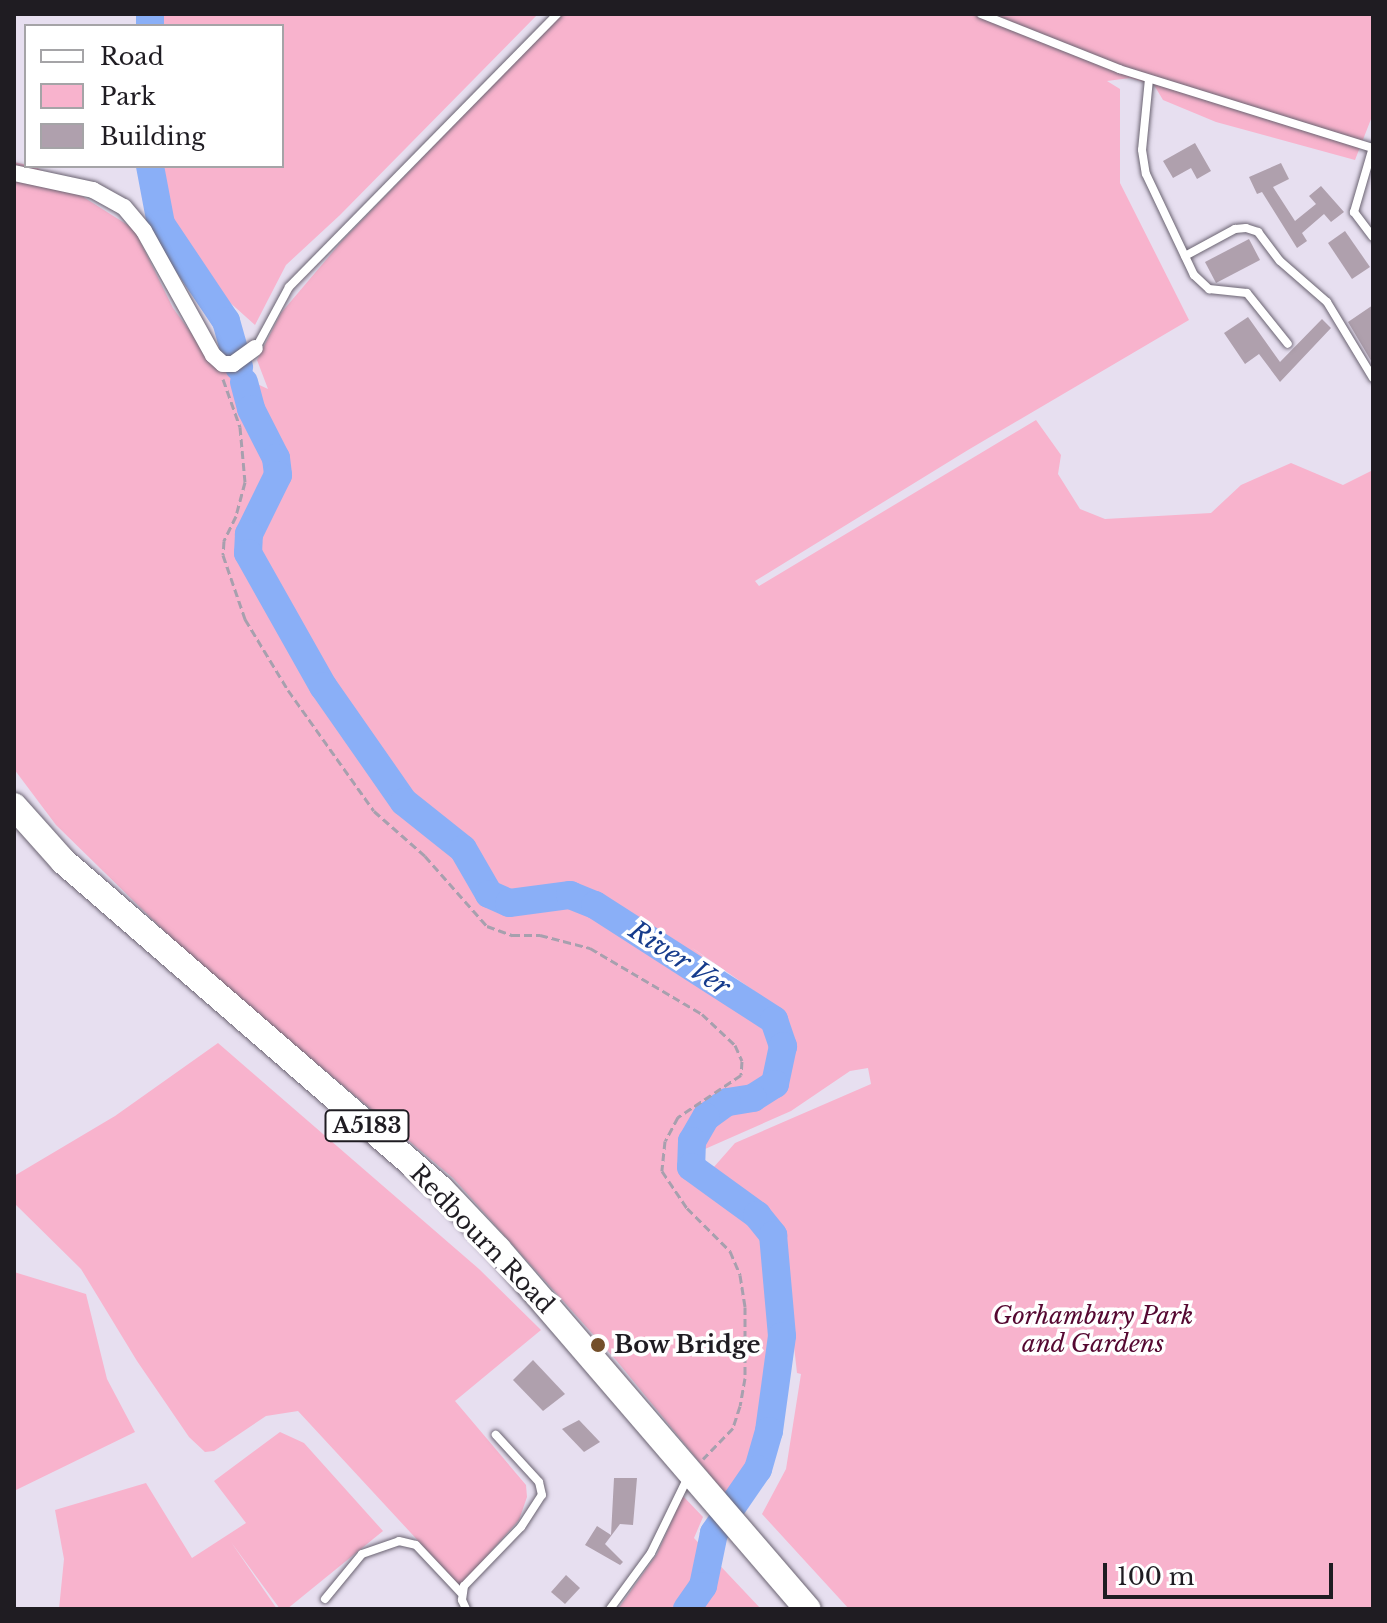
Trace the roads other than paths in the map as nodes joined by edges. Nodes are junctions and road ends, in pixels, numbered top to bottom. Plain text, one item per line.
1 (557, 14) edge
2 (981, 14) edge
3 (1149, 79) junction
4 (1373, 148) edge
5 (14, 173) edge
6 (1373, 237) edge
7 (1185, 256) junction
8 (1288, 344) dead end
9 (255, 348) joint
10 (1373, 378) edge
11 (14, 806) edge
12 (496, 1435) dead end
13 (694, 1469) junction
14 (462, 1594) junction
15 (325, 1599) dead end
16 (466, 1609) edge
17 (610, 1609) edge
18 (808, 1609) edge

1 - 9 lane
2 - 3 lane
3 - 4 lane
3 - 7 lane
4 - 6 lane
5 - 9 street
7 - 8 lane
7 - 10 lane
11 - 13 main road, Redbourn Road / A5183
12 - 14 lane
13 - 17 lane
13 - 18 main road, Redbourn Road / A5183
14 - 15 lane
14 - 16 lane

